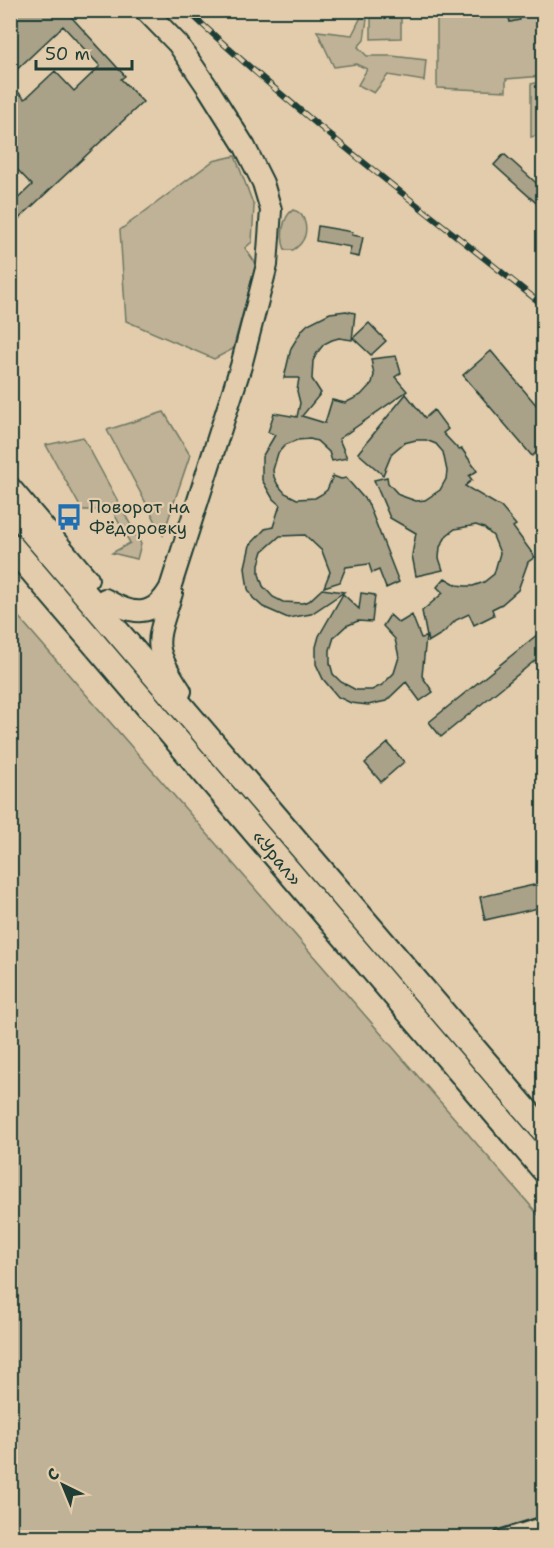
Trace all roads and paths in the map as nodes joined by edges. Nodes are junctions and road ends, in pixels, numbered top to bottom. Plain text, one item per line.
1 (145, 10) edge
2 (10, 487) edge
3 (10, 506) edge
4 (10, 545) edge
5 (10, 561) edge
6 (179, 564) junction
7 (105, 599) junction
8 (181, 691) junction
9 (173, 736) junction
10 (371, 928) junction
11 (543, 1131) edge
12 (543, 1170) edge
13 (543, 1525) edge
14 (502, 1538) edge

1 - 6 street
2 - 7 street
3 - 10 main road, «Урал»
4 - 9 main road, «Урал»
5 - 9 street
6 - 7 street
6 - 8 street
7 - 8 street
8 - 10 street
9 - 12 main road, «Урал»
10 - 11 main road, «Урал»
13 - 14 street

